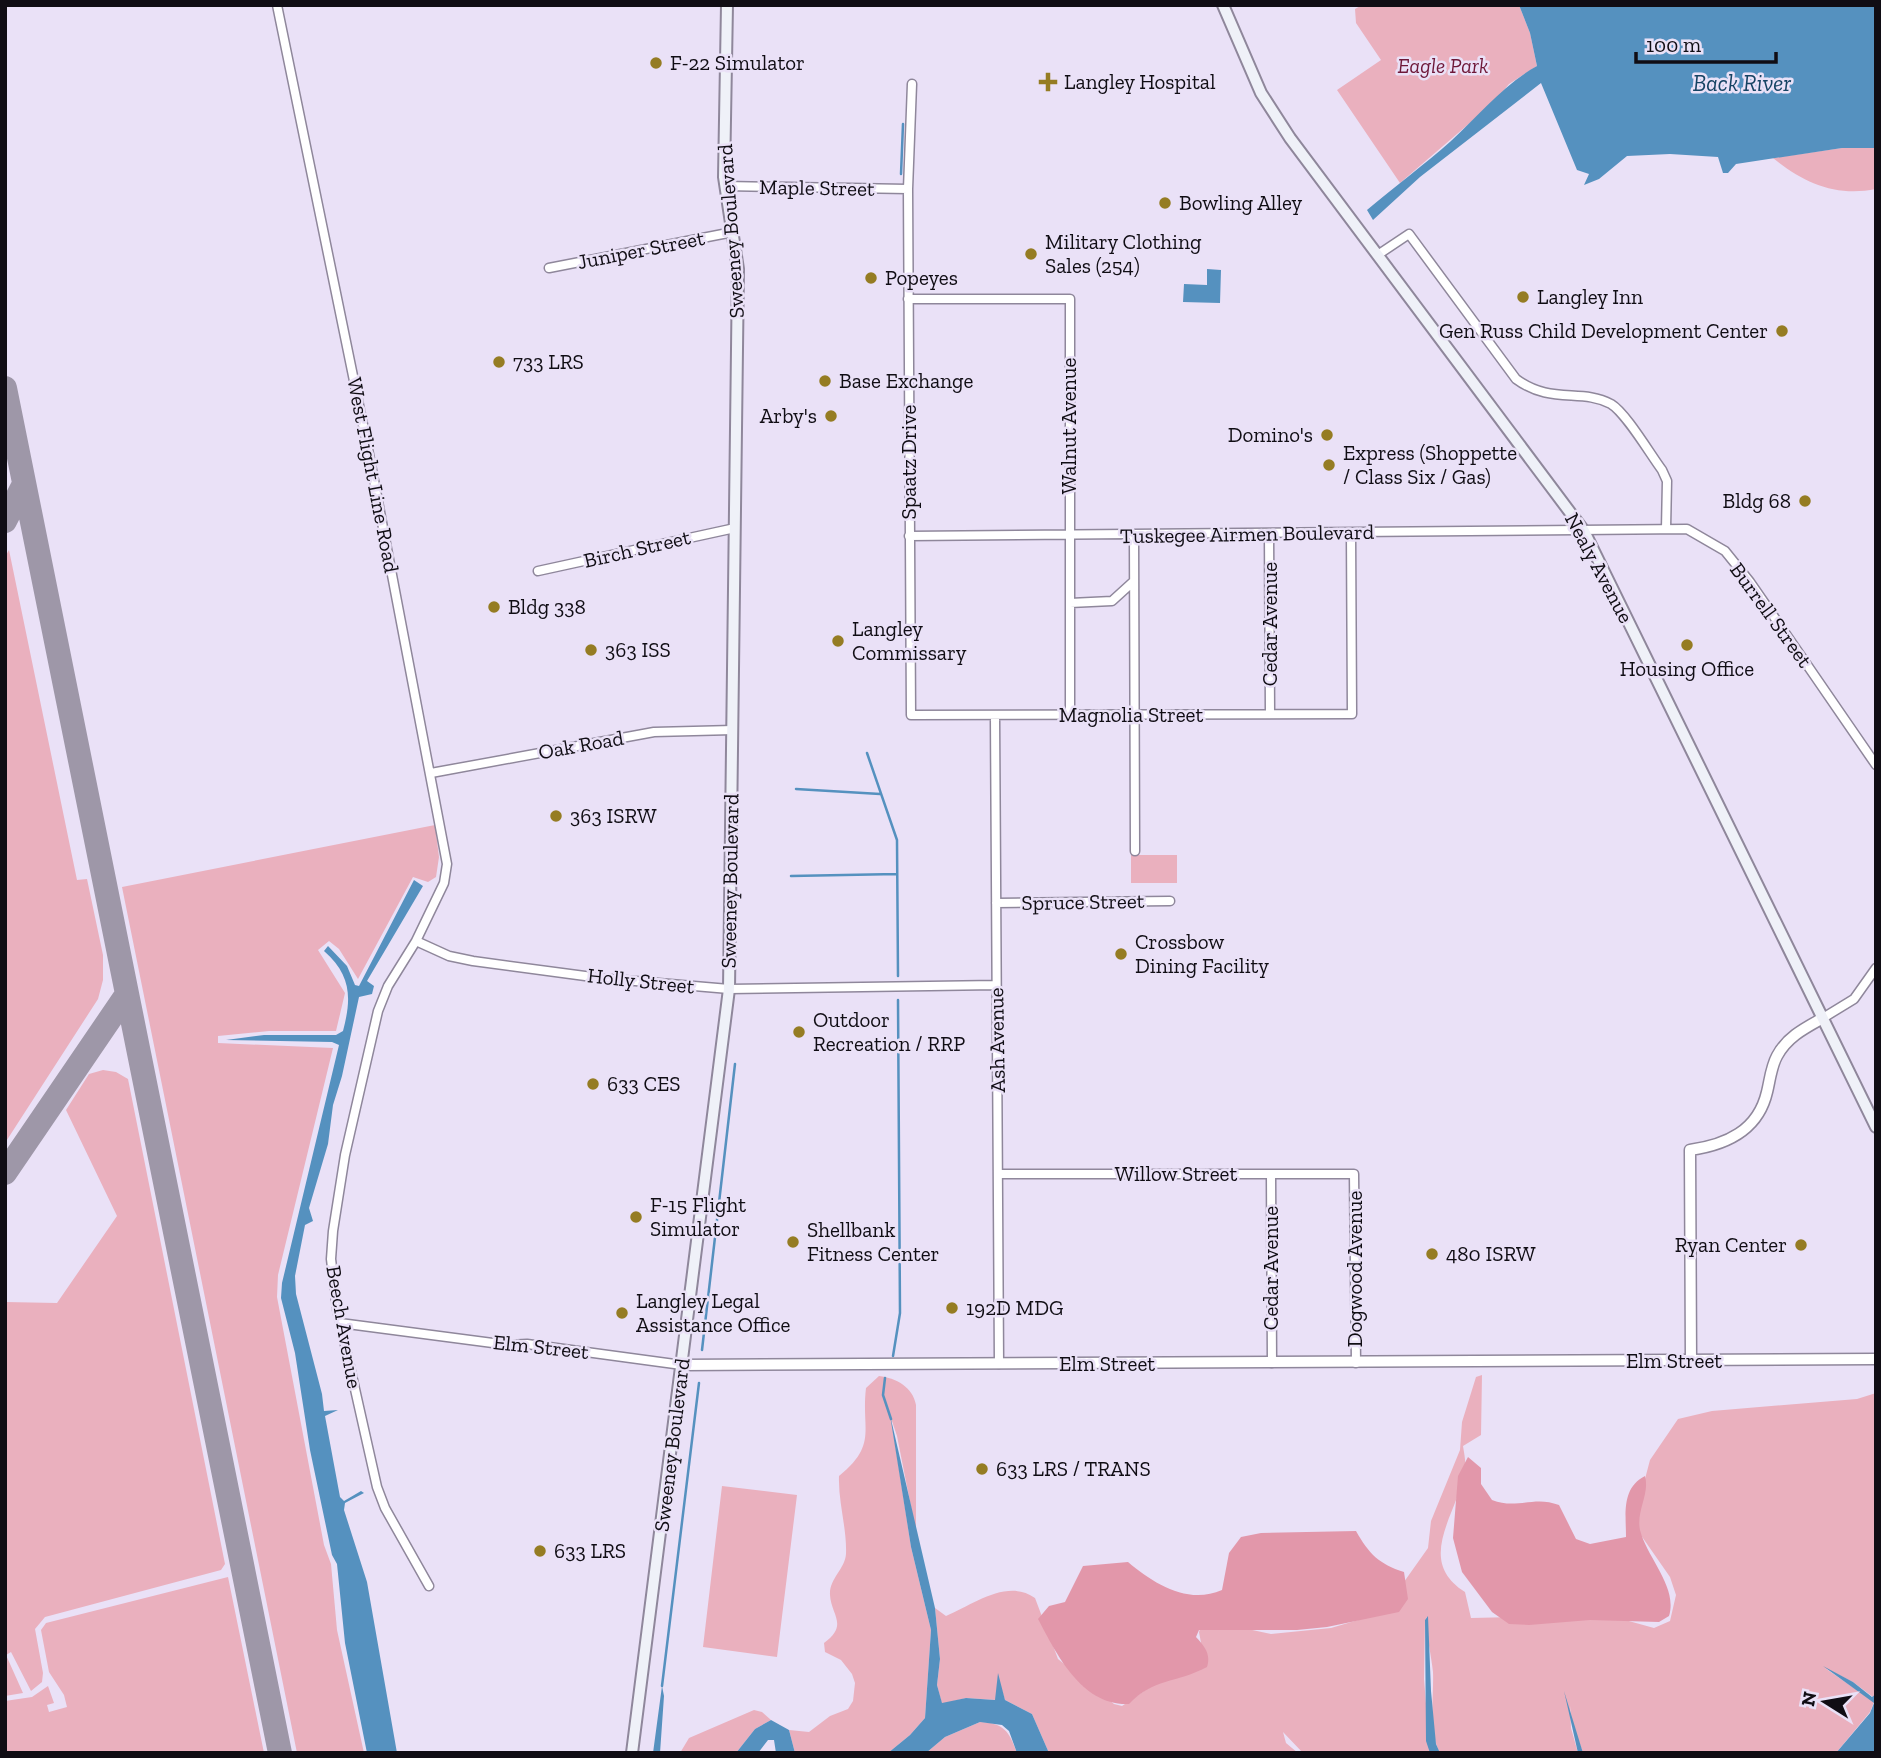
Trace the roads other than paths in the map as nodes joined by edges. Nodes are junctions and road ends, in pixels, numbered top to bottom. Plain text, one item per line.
1 (277, 5) edge
2 (727, 5) edge
3 (1223, 5) edge
4 (912, 84) dead end
5 (725, 186) junction
6 (908, 189) junction
7 (733, 232) junction
8 (1379, 254) junction
9 (549, 268) dead end
10 (908, 299) junction
11 (735, 527) junction
12 (1666, 529) junction
13 (1584, 531) junction
14 (1269, 533) junction
15 (1351, 533) junction
16 (1134, 535) junction
17 (909, 536) junction
18 (1069, 536) junction
19 (538, 571) dead end
20 (1134, 582) junction
21 (1070, 603) junction
22 (1135, 713) junction
23 (1270, 714) junction
24 (911, 715) joint
25 (1070, 715) junction
26 (995, 716) junction
27 (733, 730) junction
28 (1876, 765) edge
29 (431, 773) junction
30 (1135, 851) dead end
31 (1170, 901) dead end
32 (996, 903) junction
33 (416, 941) junction
34 (1876, 968) edge
35 (996, 985) junction
36 (729, 989) junction
37 (1822, 1018) junction
38 (1864, 1101) junction
39 (1876, 1118) edge
40 (1876, 1127) edge
41 (999, 1174) junction
42 (1271, 1174) junction
43 (1354, 1174) joint
44 (340, 1323) junction
45 (1876, 1359) edge
46 (1691, 1361) junction
47 (1272, 1363) junction
48 (1356, 1363) junction
49 (999, 1364) junction
50 (682, 1365) junction
51 (429, 1586) dead end
52 (632, 1753) edge

1 - 29 street, West Flight Line Road
2 - 5 main road, Sweeney Boulevard
3 - 8 main road, Nealy Avenue
4 - 6 street, Spaatz Drive
5 - 6 street, Maple Street
5 - 7 main road, Sweeney Boulevard
6 - 10 street, Spaatz Drive
7 - 9 street, Juniper Street
7 - 11 main road, Sweeney Boulevard
8 - 12 street
8 - 13 main road, Nealy Avenue
10 - 17 street, Spaatz Drive
10 - 18 street, Walnut Avenue
11 - 19 street, Birch Street
11 - 27 main road, Sweeney Boulevard
12 - 13 street, Burrell Street
12 - 28 street, Burrell Street
13 - 15 street, Tuskegee Airmen Boulevard
13 - 37 main road, Nealy Avenue
14 - 15 street, Tuskegee Airmen Boulevard
14 - 16 street, Tuskegee Airmen Boulevard
14 - 23 street, Cedar Avenue
15 - 23 street, Magnolia Street
16 - 18 street, Tuskegee Airmen Boulevard
16 - 20 street
17 - 18 street, Tuskegee Airmen Boulevard
17 - 24 street, Spaatz Drive
18 - 21 street, Walnut Avenue
20 - 21 street
20 - 22 street
21 - 25 street, Walnut Avenue
22 - 23 street, Magnolia Street
22 - 25 street, Magnolia Street
22 - 30 street
24 - 26 street, Magnolia Street
25 - 26 street, Magnolia Street
26 - 32 street, Ash Avenue
27 - 29 street, Oak Road
27 - 36 main road, Sweeney Boulevard
29 - 33 street, West Flight Line Road
31 - 32 street, Spruce Street
32 - 35 street, Ash Avenue
33 - 36 street, Holly Street
33 - 44 street, Beech Avenue
34 - 37 street
35 - 36 street, Holly Street
35 - 41 street, Ash Avenue
36 - 50 main road, Sweeney Boulevard
37 - 38 main road, Nealy Avenue
37 - 46 street
38 - 39 main road
38 - 40 main road
41 - 42 street, Willow Street
41 - 49 street, Ash Avenue
42 - 43 street, Willow Street
42 - 47 street, Cedar Avenue
43 - 48 street, Dogwood Avenue
44 - 50 street, Elm Street
44 - 51 street, Beech Avenue
45 - 46 street, Elm Street
46 - 48 street, Elm Street
47 - 48 street, Elm Street
47 - 49 street, Elm Street
49 - 50 street, Elm Street
50 - 52 main road, Sweeney Boulevard

